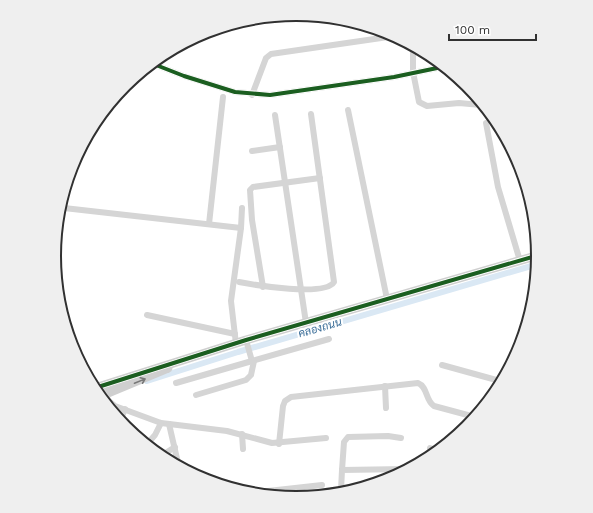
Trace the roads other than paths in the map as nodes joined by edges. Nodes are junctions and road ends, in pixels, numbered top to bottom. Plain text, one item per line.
1 (384, 38) edge
2 (413, 52) edge
3 (159, 66) edge
4 (437, 68) edge
5 (413, 72) junction
6 (252, 94) junction
7 (223, 97) dead end
8 (477, 104) edge
9 (348, 110) dead end
10 (275, 114) dead end
11 (311, 114) dead end
12 (486, 123) dead end
13 (280, 147) junction
14 (252, 151) dead end
15 (320, 178) junction
16 (285, 182) junction
17 (67, 208) edge
18 (242, 208) dead end
19 (209, 224) junction
20 (241, 228) junction
21 (532, 257) edge
22 (520, 261) junction
23 (239, 282) dead end
24 (263, 287) junction
25 (300, 290) junction
26 (386, 299) junction
27 (147, 315) dead end
28 (306, 323) junction
29 (236, 339) junction
30 (329, 339) dead end
31 (247, 343) junction
32 (184, 359) junction
33 (253, 360) junction
34 (442, 364) dead end
35 (496, 380) edge
36 (176, 383) dead end
37 (385, 386) junction
38 (104, 391) edge
39 (105, 392) edge
40 (196, 394) dead end
41 (108, 397) edge
42 (386, 408) dead end
43 (125, 409) junction
44 (122, 415) edge
45 (470, 416) edge
46 (160, 423) junction
47 (169, 424) junction
48 (242, 434) junction
49 (326, 438) dead end
50 (401, 438) dead end
51 (150, 441) edge
52 (279, 444) junction
53 (174, 447) junction
54 (243, 449) dead end
55 (166, 452) edge
56 (177, 459) edge
57 (398, 469) edge
58 (342, 470) junction
59 (322, 485) dead end
60 (341, 487) edge
61 (273, 490) edge

1 - 6 street
2 - 5 street
3 - 6 street
4 - 5 street
5 - 6 street
5 - 8 street
7 - 19 street
9 - 26 street
10 - 13 street
11 - 15 street
12 - 22 street
13 - 14 street
13 - 16 street
15 - 16 street
15 - 25 street
16 - 24 street
16 - 25 street
17 - 19 street
18 - 20 street
19 - 20 street
20 - 29 street
21 - 22 street
22 - 26 street
23 - 24 street
24 - 25 street
25 - 28 street
26 - 28 street
27 - 29 street
28 - 31 street
29 - 31 street
29 - 32 street
30 - 33 street
31 - 33 street
32 - 38 street
39 -> 32 street
33 - 36 street
33 - 40 street
34 - 35 street
37 - 42 street
37 - 45 street
37 - 52 street
41 - 43 street
43 - 44 street
43 - 46 street
46 - 47 street
46 - 51 street
47 - 48 street
47 - 53 street
48 - 52 street
48 - 54 street
49 - 52 street
50 - 58 street
53 - 55 street
53 - 56 street
57 - 58 street
58 - 60 street
59 - 61 street

